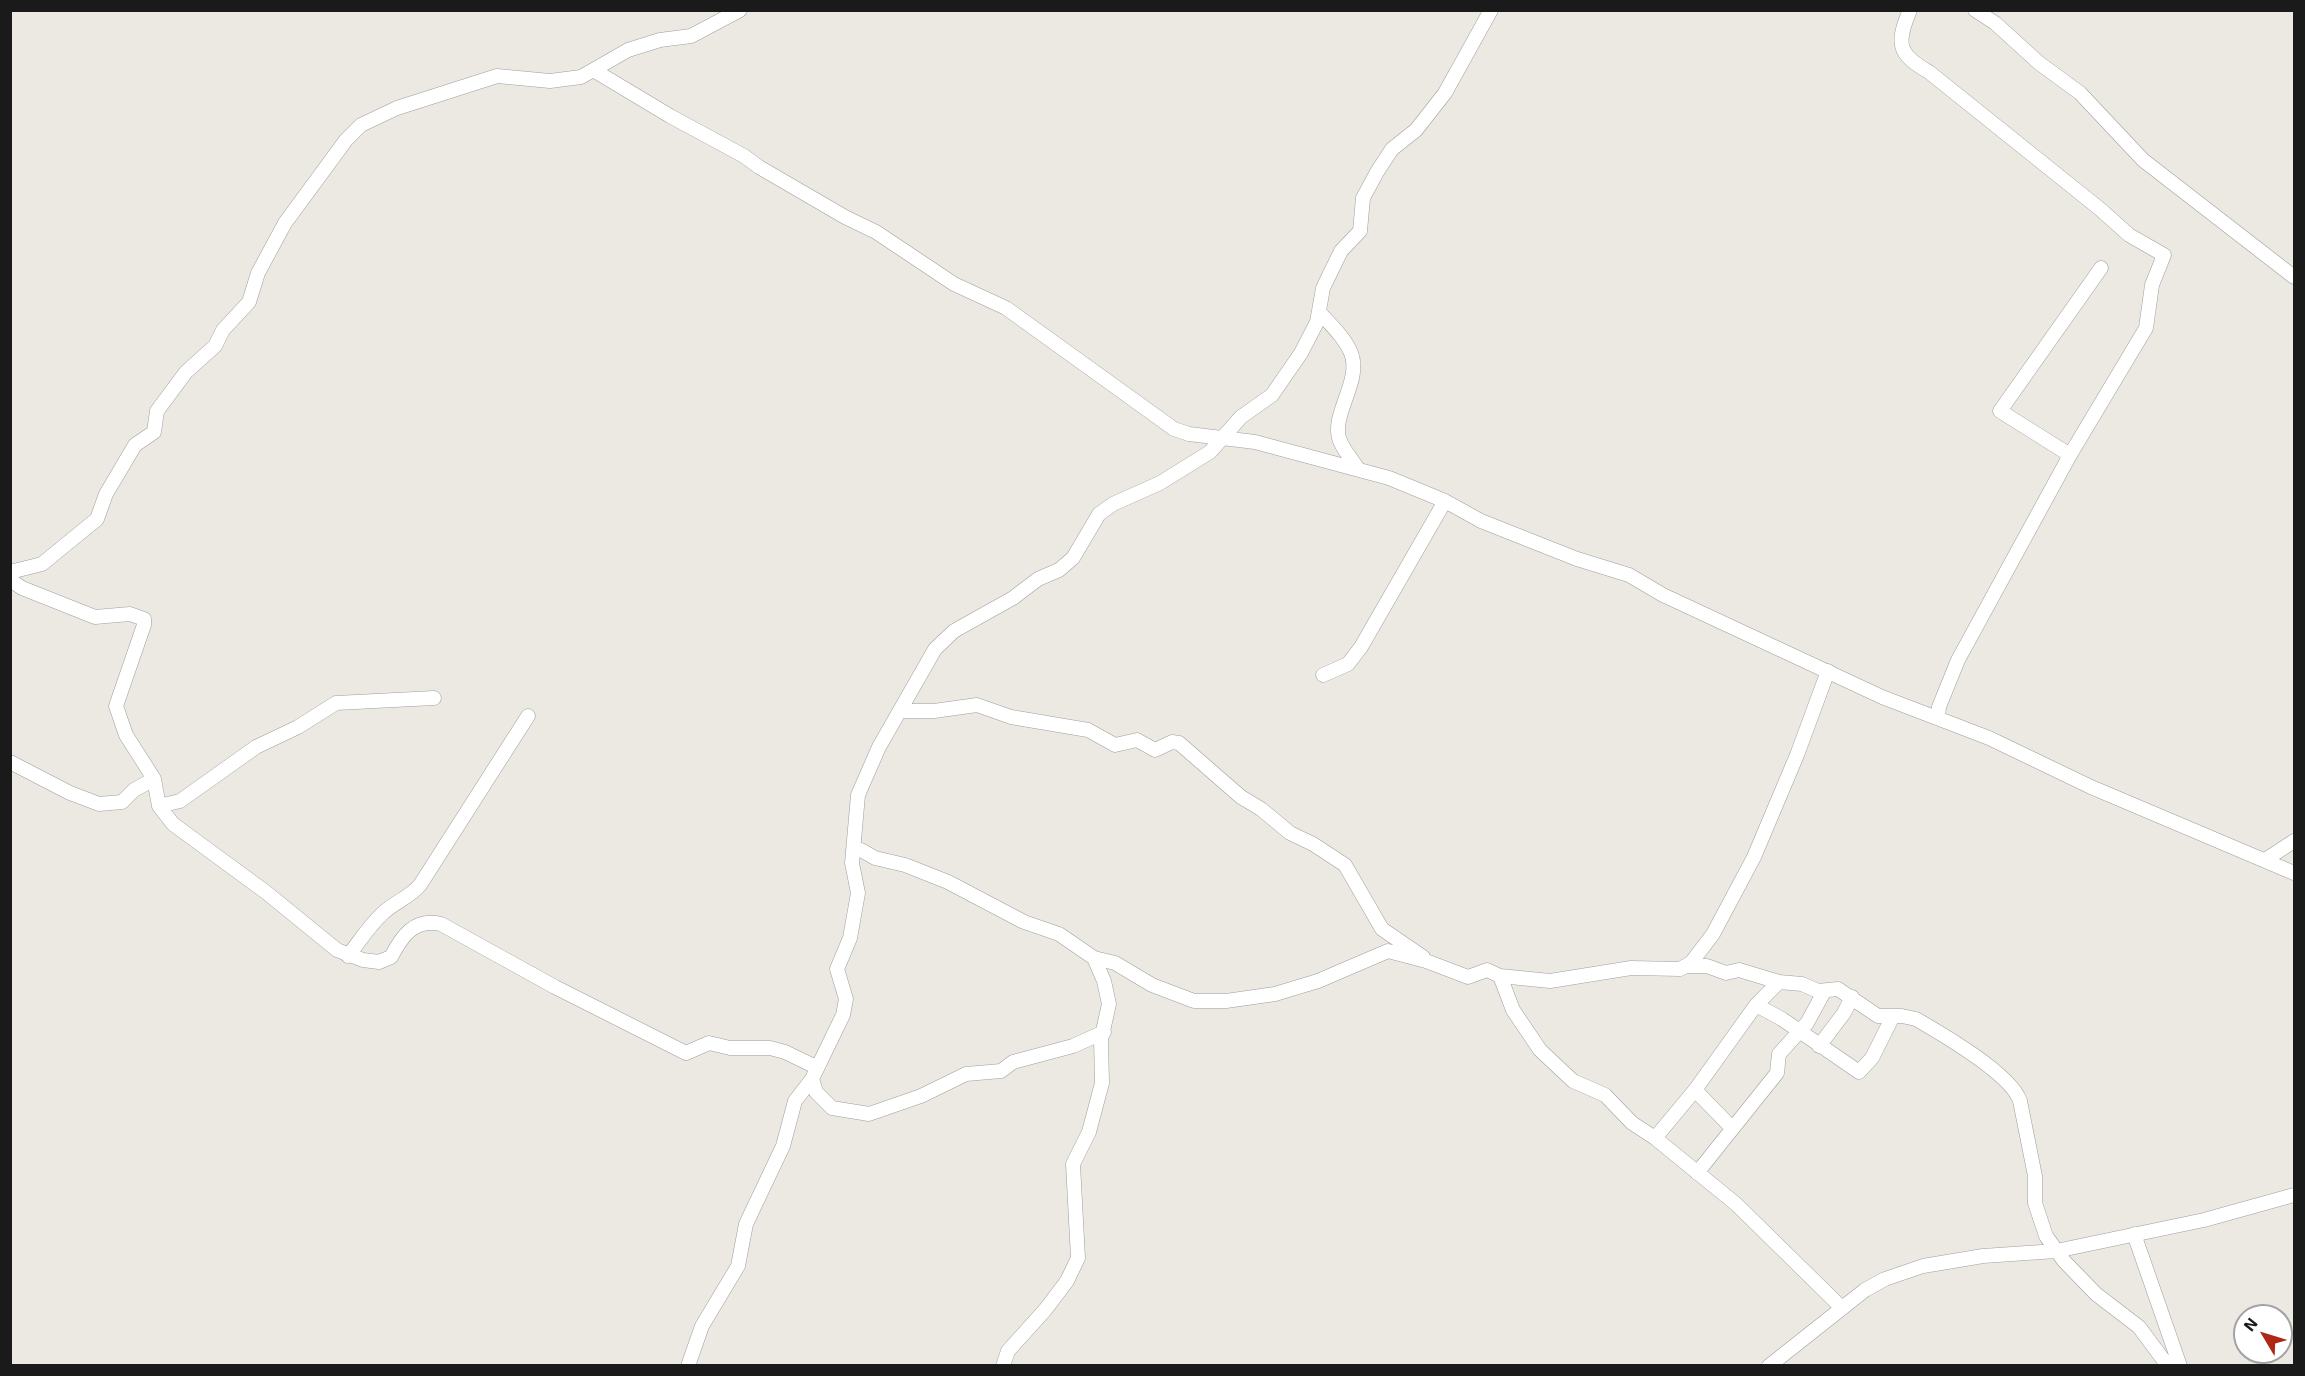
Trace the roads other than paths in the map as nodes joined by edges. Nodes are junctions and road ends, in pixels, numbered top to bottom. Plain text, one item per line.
1 (740, 10) edge
2 (1491, 10) edge
3 (1910, 10) edge
4 (1976, 10) edge
5 (595, 71) junction
6 (2101, 268) dead end
7 (2295, 277) edge
8 (1320, 313) junction
9 (1224, 438) junction
10 (2070, 455) junction
11 (1358, 469) junction
12 (1445, 501) junction
13 (10, 572) edge
14 (10, 580) edge
15 (1828, 671) junction
16 (1323, 675) dead end
17 (434, 698) dead end
18 (902, 711) junction
19 (528, 716) dead end
20 (1938, 718) junction
21 (10, 762) edge
22 (154, 779) junction
23 (159, 806) junction
24 (2295, 841) edge
25 (853, 851) junction
26 (2265, 860) junction
27 (2295, 873) edge
28 (348, 956) junction
29 (1094, 958) junction
30 (1426, 961) junction
31 (1686, 966) junction
32 (1500, 976) junction
33 (1779, 982) junction
34 (1824, 992) junction
35 (1852, 997) junction
36 (1756, 1005) junction
37 (1814, 1011) junction
38 (1893, 1016) junction
39 (1835, 1024) junction
40 (1104, 1032) junction
41 (1800, 1032) junction
42 (1819, 1046) junction
43 (814, 1073) junction
44 (1695, 1090) junction
45 (1732, 1128) junction
46 (1655, 1138) junction
47 (1697, 1173) junction
48 (2295, 1195) edge
49 (2134, 1234) junction
50 (2056, 1251) junction
51 (1842, 1308) junction
52 (688, 1365) edge
53 (1003, 1365) edge
54 (1769, 1365) edge
55 (2168, 1365) edge
56 (2180, 1365) edge

1 - 5 street
2 - 8 street
3 - 10 street
4 - 7 street
5 - 9 street
5 - 13 street
6 - 10 street
8 - 9 street
8 - 11 street
9 - 11 street
9 - 18 street
10 - 20 street
11 - 12 street
12 - 15 street
12 - 16 street
14 - 22 street
15 - 20 street
15 - 31 street
17 - 23 street
18 - 25 street
18 - 30 street
19 - 28 street
20 - 26 street
21 - 22 street
22 - 23 street
23 - 28 street
24 - 26 street
25 - 29 street
25 - 43 street
26 - 27 street
28 - 43 street
29 - 30 street
29 - 40 street
30 - 32 street
31 - 32 street
31 - 33 street
32 - 46 street
33 - 34 street
33 - 36 street
34 - 35 street
34 - 37 street
35 - 38 street
35 - 39 street
36 - 41 street
36 - 44 street
37 - 39 street
37 - 41 street
38 - 42 street
38 - 50 street
39 - 42 street
40 - 43 street
40 - 53 street
41 - 42 street
41 - 45 street
43 - 52 street
44 - 45 street
44 - 46 street
45 - 47 street
46 - 47 street
47 - 51 street
48 - 49 street
49 - 50 street
49 - 56 street
50 - 51 street
50 - 55 street
51 - 54 street

